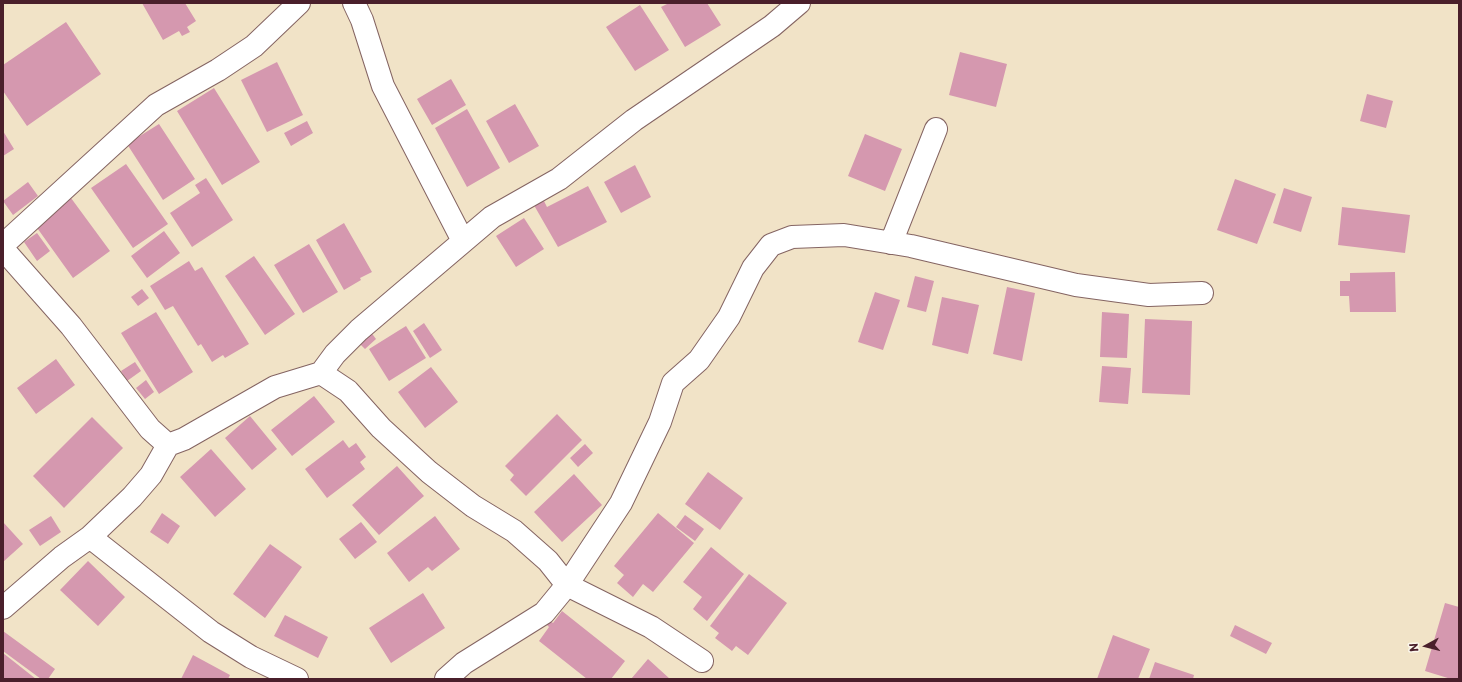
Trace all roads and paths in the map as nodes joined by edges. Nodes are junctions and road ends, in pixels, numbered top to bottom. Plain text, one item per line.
1 (299, 3) edge
2 (354, 3) edge
3 (798, 3) edge
4 (936, 129) dead end
5 (463, 241) junction
6 (891, 243) junction
7 (3, 245) edge
8 (3, 249) edge
9 (1202, 293) dead end
10 (321, 373) junction
11 (168, 445) junction
12 (90, 537) junction
13 (567, 584) junction
14 (3, 608) edge
15 (702, 661) dead end
16 (297, 679) edge
17 (446, 679) edge

1 - 7 street
2 - 5 street
3 - 5 street
4 - 6 street
5 - 10 street
6 - 9 street
6 - 13 street
8 - 11 street
10 - 11 street
10 - 13 street
11 - 12 street
12 - 14 street
12 - 16 street
13 - 15 street
13 - 17 street

